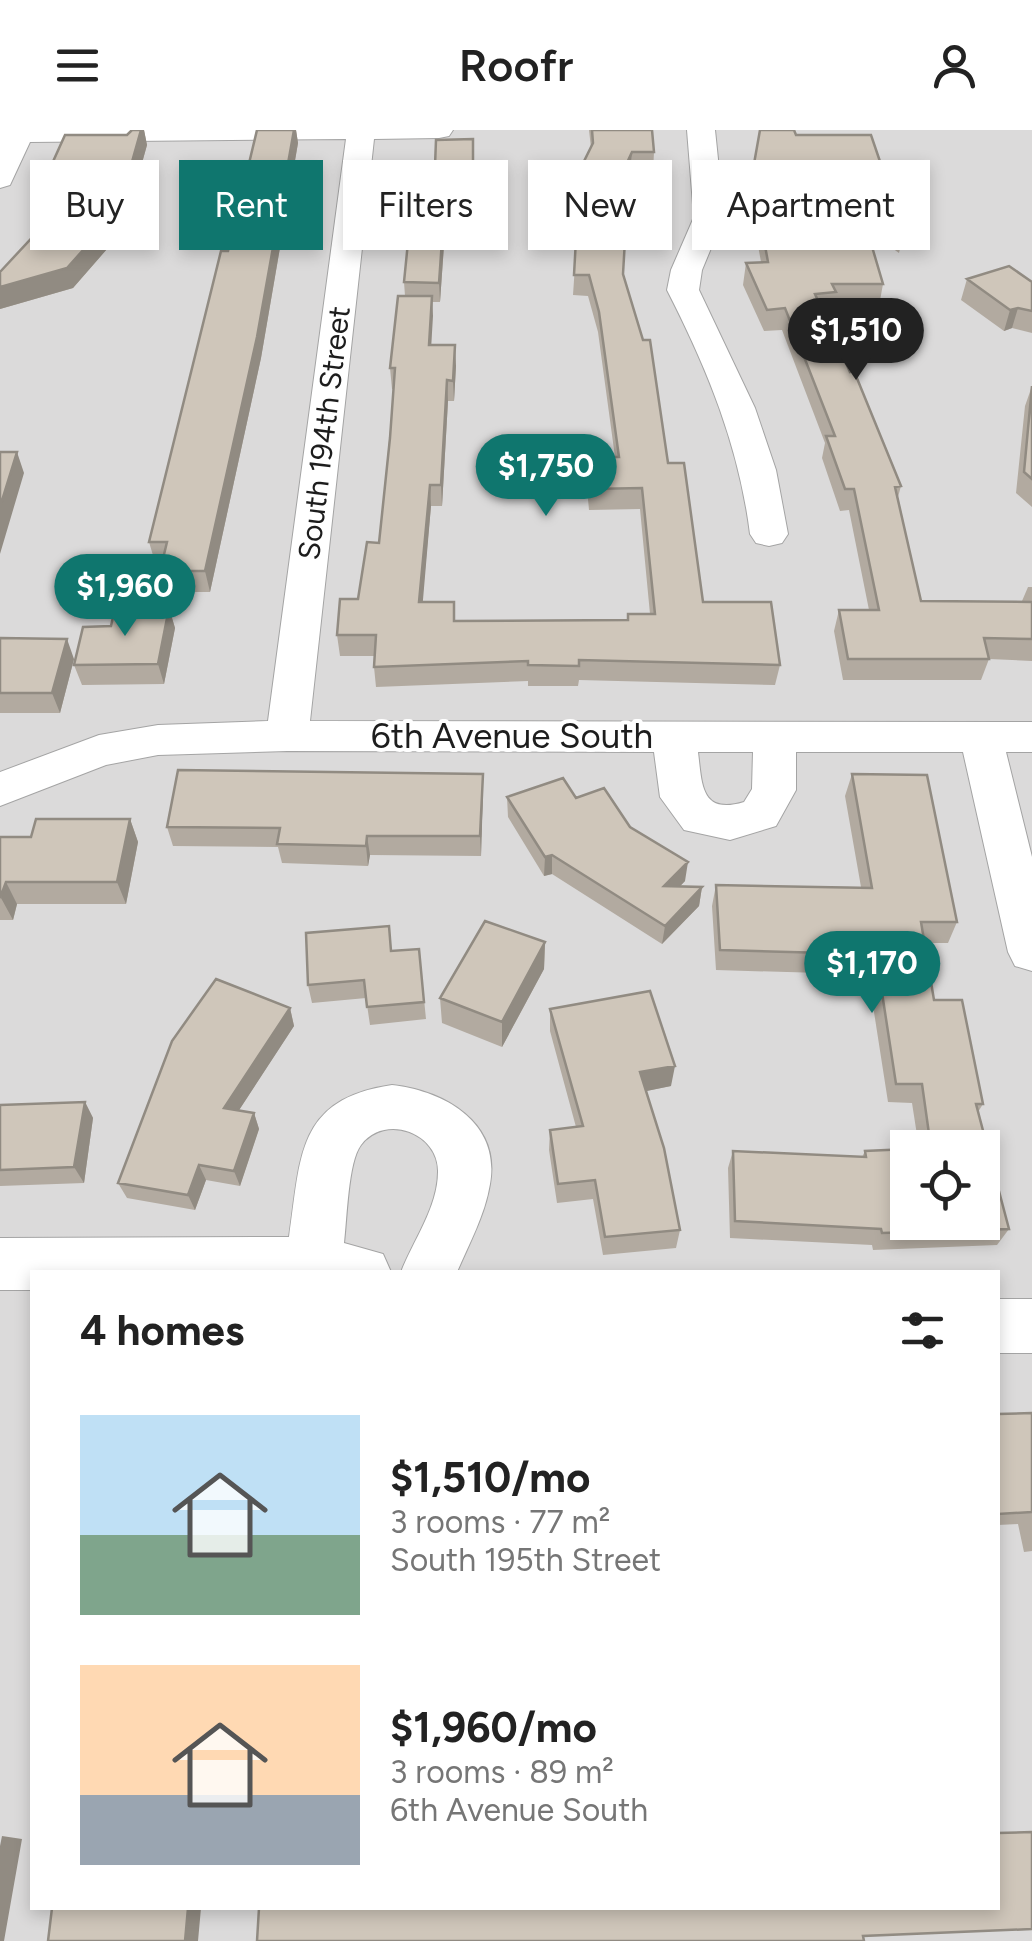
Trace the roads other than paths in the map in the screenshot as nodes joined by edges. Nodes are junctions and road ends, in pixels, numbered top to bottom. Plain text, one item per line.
1 (361, 130) edge
2 (438, 130) edge
3 (701, 130) edge
4 (144, 131) edge
5 (10, 134) edge
6 (0, 179) edge
7 (769, 534) dead end
8 (980, 735) junction
9 (288, 736) junction
10 (674, 736) junction
11 (775, 736) junction
12 (1032, 737) edge
13 (0, 790) edge
14 (1032, 952) edge
15 (0, 1264) edge
16 (338, 1268) edge
17 (430, 1270) edge
18 (1000, 1326) edge
19 (1032, 1326) edge

1 - 2 street
1 - 4 street
1 - 9 street, South 194th Street
3 - 7 street
4 - 5 street
5 - 6 street
8 - 11 street, 6th Avenue South
8 - 12 street, 6th Avenue South
8 - 14 street
9 - 10 street, 6th Avenue South
9 - 13 street, 6th Avenue South
10 - 11 street, 6th Avenue South
10 - 11 street
15 - 16 street
16 - 17 street
18 - 19 street

